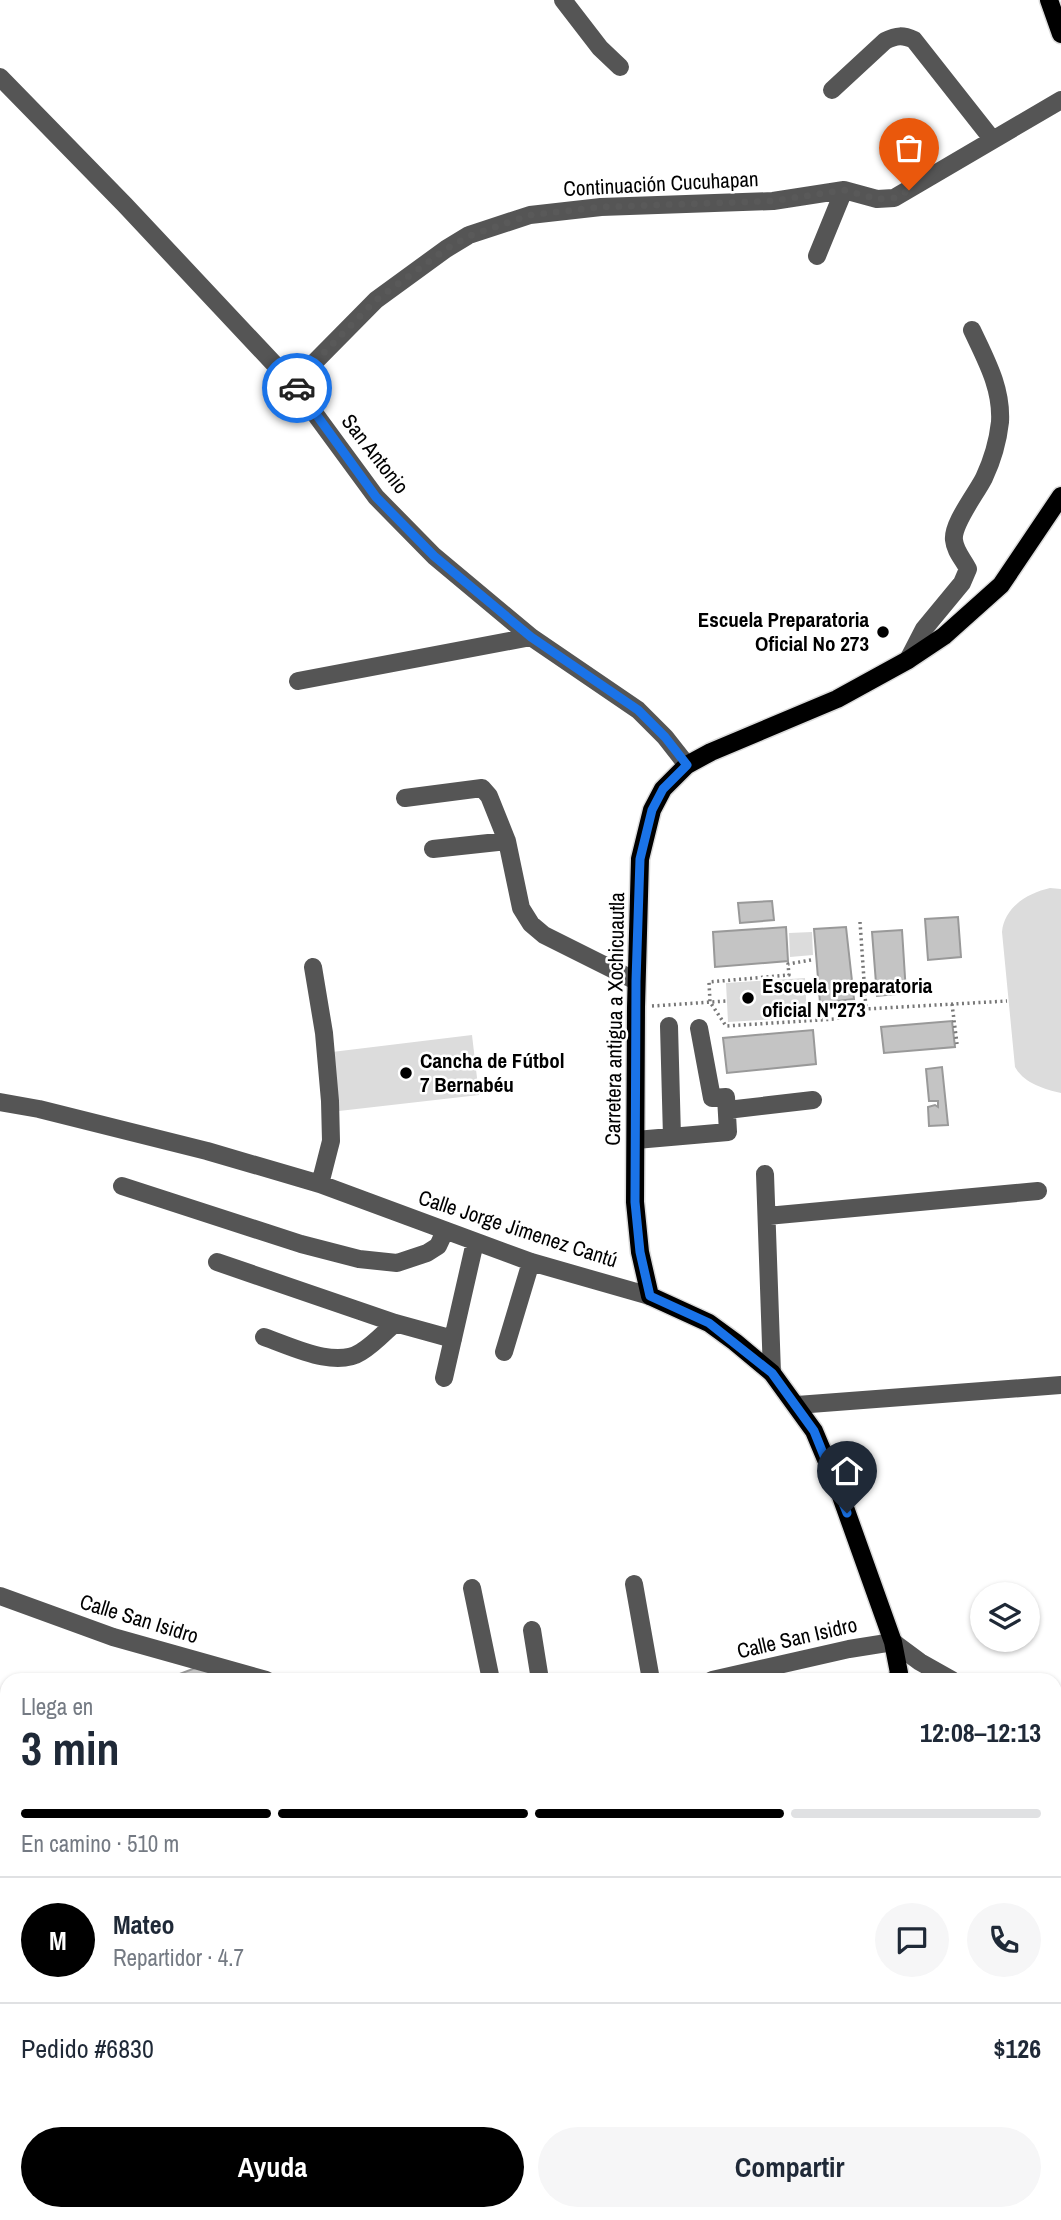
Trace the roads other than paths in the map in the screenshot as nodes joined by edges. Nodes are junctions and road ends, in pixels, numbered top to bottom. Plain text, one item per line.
1 (563, 0) edge
2 (1049, 0) edge
3 (1061, 34) edge
4 (620, 67) dead end
5 (0, 76) edge
6 (832, 90) dead end
7 (7, 93) edge
8 (1061, 100) edge
9 (992, 139) junction
10 (844, 190) junction
11 (817, 256) dead end
12 (972, 330) dead end
13 (293, 384) junction
14 (1061, 496) edge
15 (531, 637) junction
16 (908, 660) junction
17 (298, 681) dead end
18 (687, 765) junction
19 (405, 798) dead end
20 (507, 841) junction
21 (433, 849) dead end
22 (313, 967) dead end
23 (636, 981) junction
24 (669, 1026) dead end
25 (699, 1028) dead end
26 (813, 1100) dead end
27 (0, 1102) edge
28 (727, 1110) junction
29 (672, 1137) junction
30 (636, 1140) junction
31 (765, 1174) dead end
32 (320, 1184) junction
33 (122, 1186) dead end
34 (1038, 1191) dead end
35 (766, 1216) junction
36 (445, 1231) junction
37 (475, 1242) junction
38 (217, 1262) dead end
39 (531, 1262) junction
40 (650, 1296) junction
41 (395, 1323) junction
42 (264, 1337) dead end
43 (453, 1339) junction
44 (504, 1352) dead end
45 (772, 1373) junction
46 (444, 1378) dead end
47 (1061, 1385) edge
48 (797, 1405) junction
49 (634, 1584) dead end
50 (472, 1588) dead end
51 (0, 1596) edge
52 (532, 1630) dead end
53 (893, 1642) junction
54 (231, 1673) edge
55 (490, 1673) edge
56 (539, 1673) edge
57 (650, 1673) edge
58 (743, 1673) edge
59 (899, 1673) edge
60 (940, 1673) edge

1 - 4 street
2 - 3 main road
5 - 7 street, San Antonio
6 - 9 street
7 - 13 street, San Antonio
8 - 9 street, Continuación Cucuhapan
9 - 10 street, Continuación Cucuhapan
10 - 11 street
10 - 13 street, Continuación Cucuhapan
12 - 16 street
13 - 15 street, San Antonio
14 - 16 main road, Carretera antigua a Xochicuautla
15 - 17 street
15 - 18 street, San Antonio
16 - 18 main road, Carretera antigua a Xochicuautla
18 - 23 main road, Carretera antigua a Xochicuautla
19 - 20 street
20 - 21 street
20 - 23 street
22 - 32 street
23 - 30 main road, Carretera antigua a Xochicuautla
24 - 29 street
25 - 28 street
26 - 28 street
27 - 32 street, Calle Jorge Jimenez Cantú
28 - 29 street
29 - 30 street
30 - 40 main road, Carretera antigua a Xochicuautla
31 - 35 street
32 - 36 street, Calle Jorge Jimenez Cantú
33 - 36 street
34 - 35 street
35 - 45 street
36 - 37 street, Calle Jorge Jimenez Cantú
37 - 39 street, Calle Jorge Jimenez Cantú
37 - 43 street
38 - 41 street
39 - 40 street, Calle Jorge Jimenez Cantú
39 - 44 street
40 - 45 main road, Calle Jorge Jimenez Cantú
41 - 42 street
41 - 43 street
43 - 46 street
45 - 48 main road, Calle Jorge Jimenez Cantú
47 - 48 street
48 - 53 main road, Calle Jorge Jimenez Cantú
49 - 57 street
50 - 55 street
51 - 54 street, Calle San Isidro
52 - 56 street
53 - 58 street, Calle San Isidro
53 - 59 main road, Calle Jorge Jimenez Cantú
53 - 60 street

